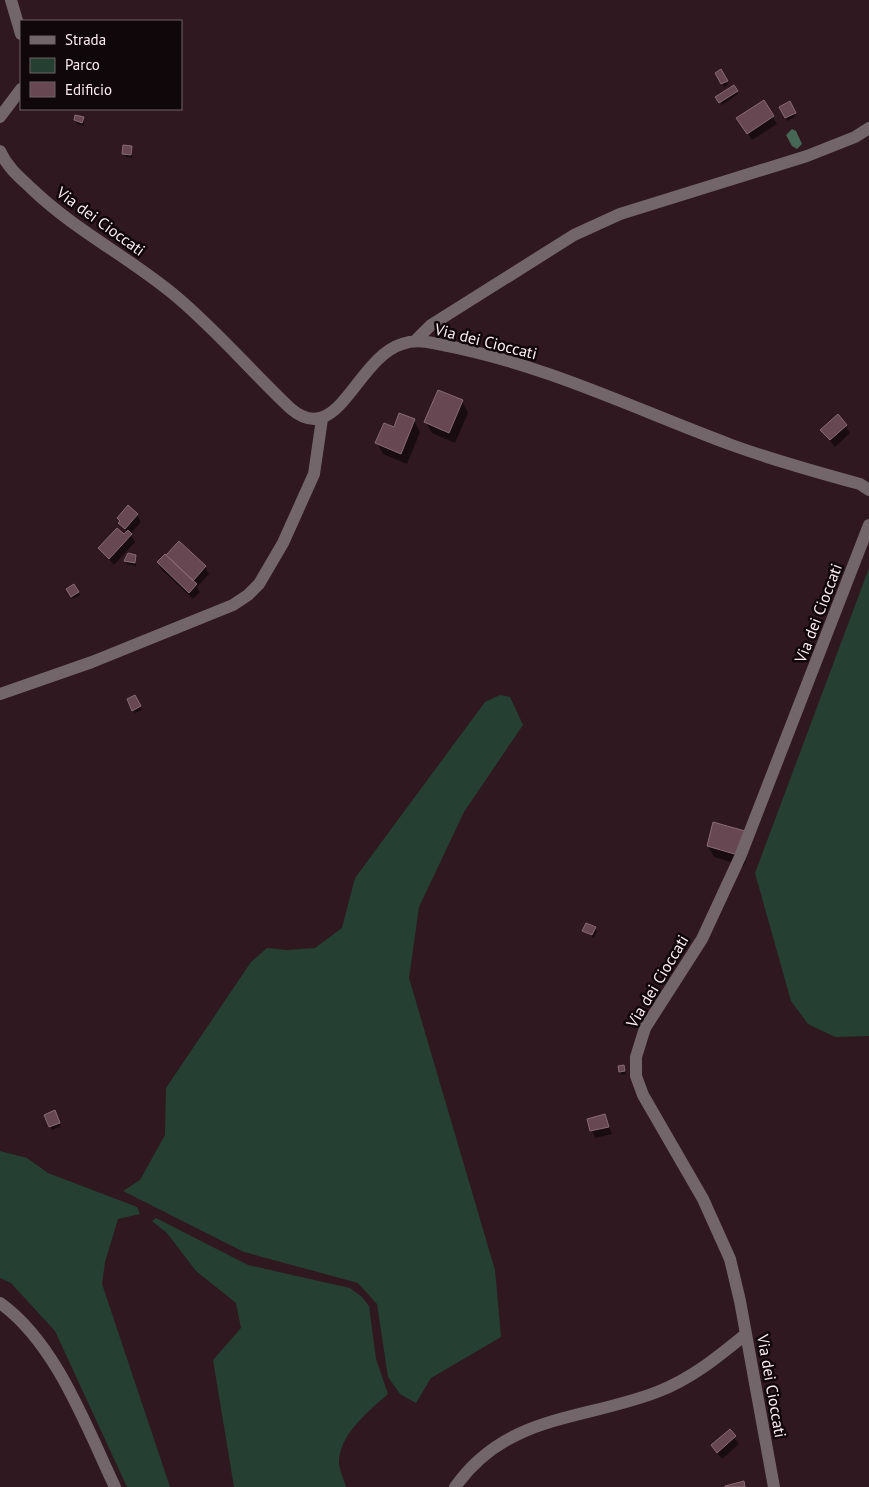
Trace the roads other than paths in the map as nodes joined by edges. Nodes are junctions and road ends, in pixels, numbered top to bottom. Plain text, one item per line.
1 (11, 0) edge
2 (20, 31) edge
3 (20, 90) edge
4 (0, 117) edge
5 (869, 128) edge
6 (0, 151) edge
7 (415, 341) junction
8 (322, 419) junction
9 (869, 490) edge
10 (869, 525) edge
11 (0, 694) edge
12 (0, 1303) edge
13 (746, 1334) junction
14 (115, 1487) edge
15 (454, 1487) edge
16 (774, 1487) edge

1 - 2 street
3 - 4 street
5 - 7 street
6 - 8 street, Via dei Cioccati
7 - 8 street, Via dei Cioccati
7 - 9 street, Via dei Cioccati
8 - 11 street
10 - 13 street, Via dei Cioccati
12 - 14 street
13 - 15 street
13 - 16 street, Via dei Cioccati

